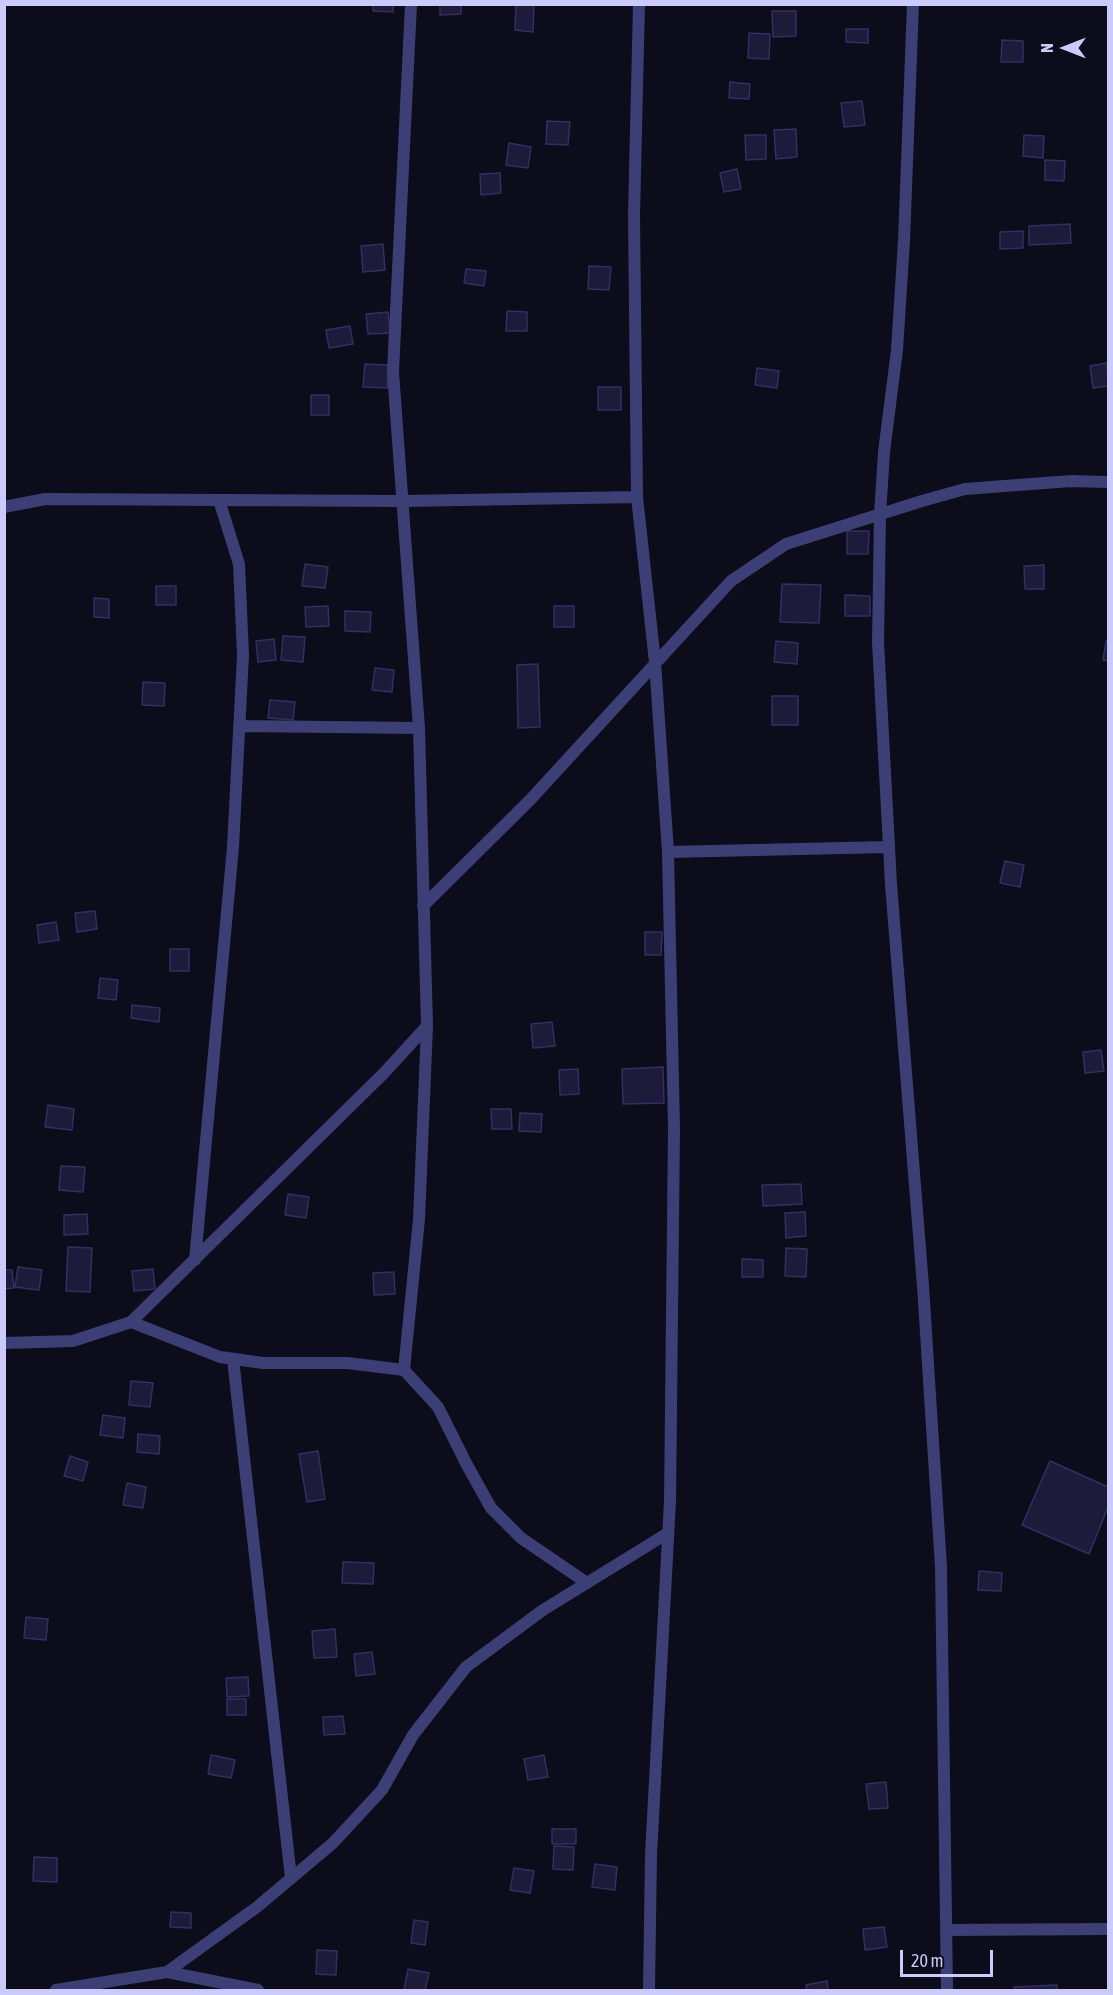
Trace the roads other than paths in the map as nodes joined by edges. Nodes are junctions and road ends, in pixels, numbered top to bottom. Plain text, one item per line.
1 (411, 4) edge
2 (639, 4) edge
3 (913, 4) edge
4 (1108, 482) edge
5 (637, 497) junction
6 (219, 500) junction
7 (403, 501) junction
8 (4, 507) edge
9 (880, 515) junction
10 (655, 662) junction
11 (239, 726) junction
12 (419, 728) junction
13 (888, 847) junction
14 (668, 852) junction
15 (423, 906) junction
16 (427, 1026) junction
17 (195, 1260) junction
18 (131, 1322) junction
19 (4, 1343) edge
20 (233, 1359) junction
21 (404, 1370) junction
22 (668, 1533) junction
23 (587, 1583) junction
24 (291, 1878) junction
25 (1108, 1929) edge
26 (946, 1930) junction
27 (167, 1972) junction
28 (56, 1990) edge
29 (258, 1990) edge
30 (649, 1990) edge
31 (947, 1990) edge

1 - 7 street
2 - 5 street
3 - 9 street
4 - 9 street
5 - 7 street
5 - 10 street
6 - 7 street
6 - 8 street
6 - 11 street
7 - 12 street
9 - 10 street
9 - 13 street
10 - 14 street
10 - 15 street
11 - 12 street
11 - 17 street
12 - 15 street
13 - 14 street
13 - 26 street
14 - 22 street
15 - 16 street
16 - 17 street
16 - 21 street
17 - 18 street
18 - 19 street
18 - 20 street
20 - 21 street
20 - 24 street
21 - 23 street
22 - 23 street
22 - 30 street
23 - 24 street
24 - 27 street
25 - 26 street
26 - 31 street
27 - 28 street
27 - 29 street

